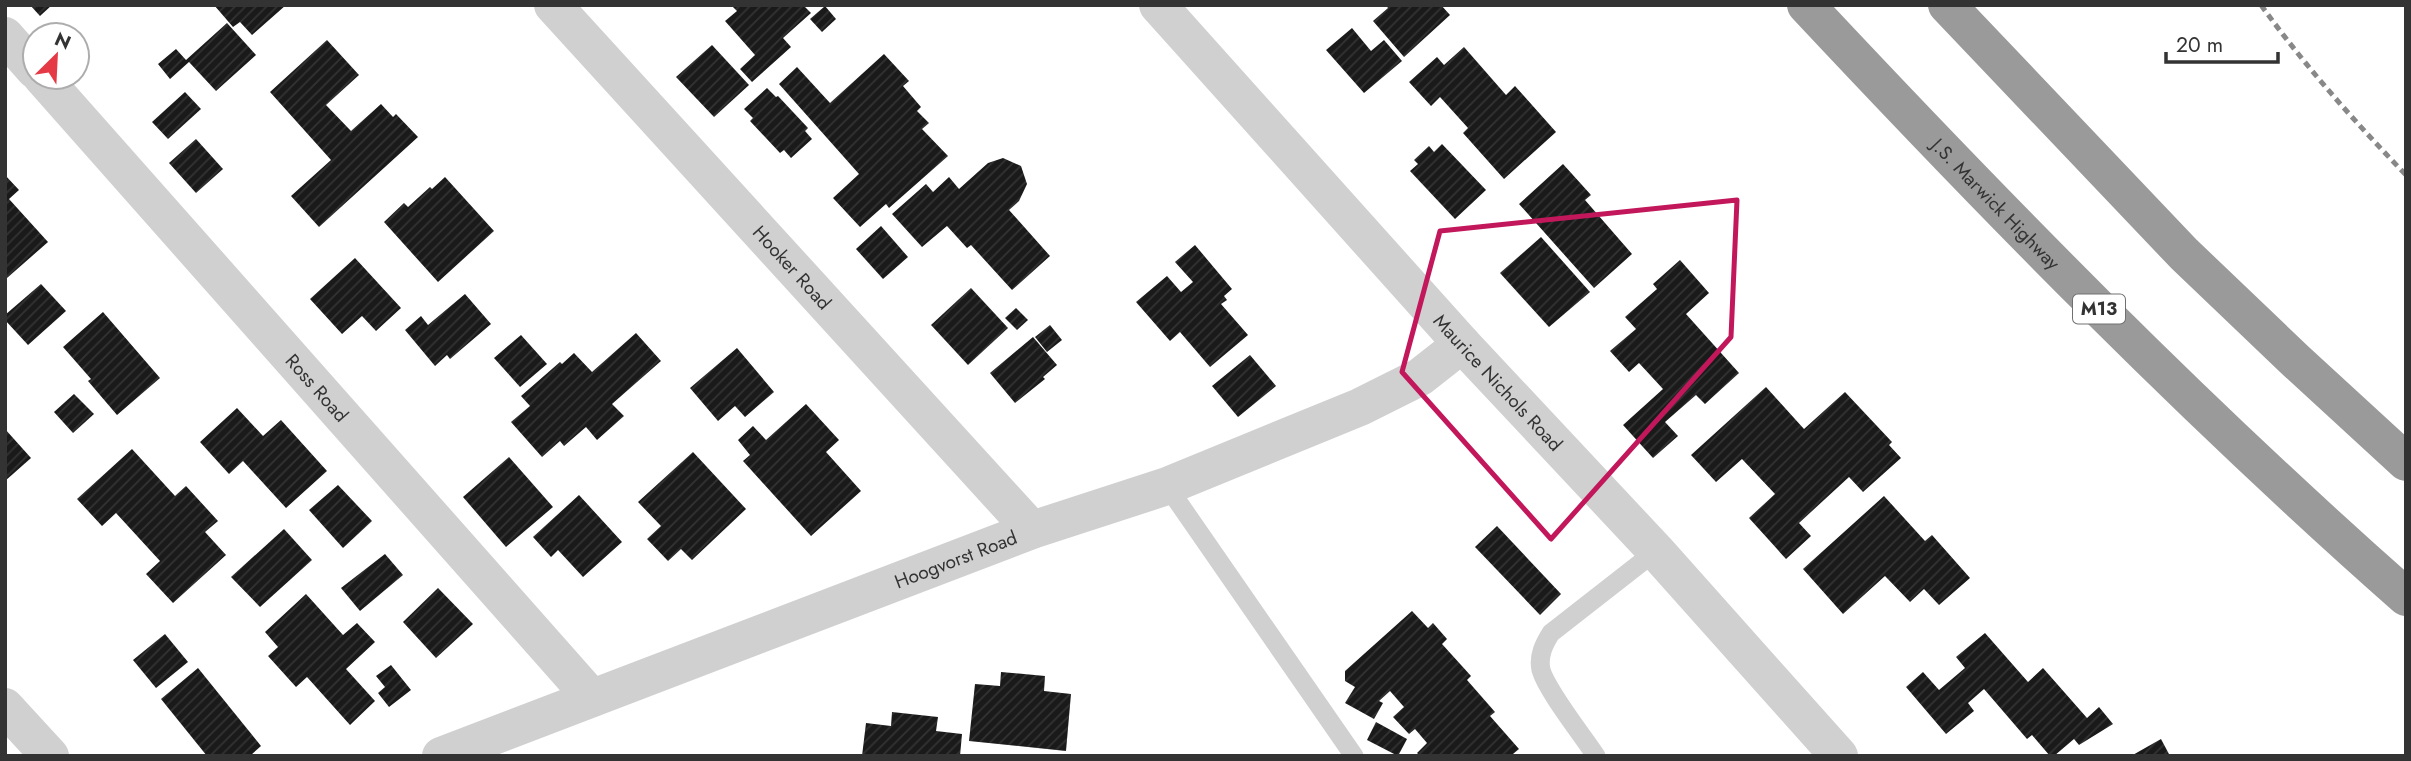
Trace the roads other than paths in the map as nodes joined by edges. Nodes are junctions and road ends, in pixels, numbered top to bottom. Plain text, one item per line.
1 (553, 5) edge
2 (1158, 5) edge
3 (1806, 5) edge
4 (1947, 5) edge
5 (5, 36) edge
6 (21, 54) edge
7 (53, 91) edge
8 (1462, 344) junction
9 (2406, 462) edge
10 (1167, 486) junction
11 (1031, 530) junction
12 (1656, 551) junction
13 (2406, 597) edge
14 (592, 698) junction
15 (5, 708) edge
16 (453, 754) edge
17 (50, 756) edge
18 (1354, 756) edge
19 (1596, 756) edge
20 (1839, 756) edge

1 - 11 street, Hooker Road
2 - 8 street, Maurice Nichols Road
3 - 13 highway, J.S. Marwick Highway / M13
4 - 9 highway
5 - 6 street
7 - 14 street, Ross Road
8 - 10 street, Hoogvorst Road
8 - 12 street, Maurice Nichols Road
10 - 11 street, Hoogvorst Road
10 - 18 lane
11 - 14 street, Hoogvorst Road
12 - 19 lane
12 - 20 street, Maurice Nichols Road
14 - 16 street, Hoogvorst Road
15 - 17 street

